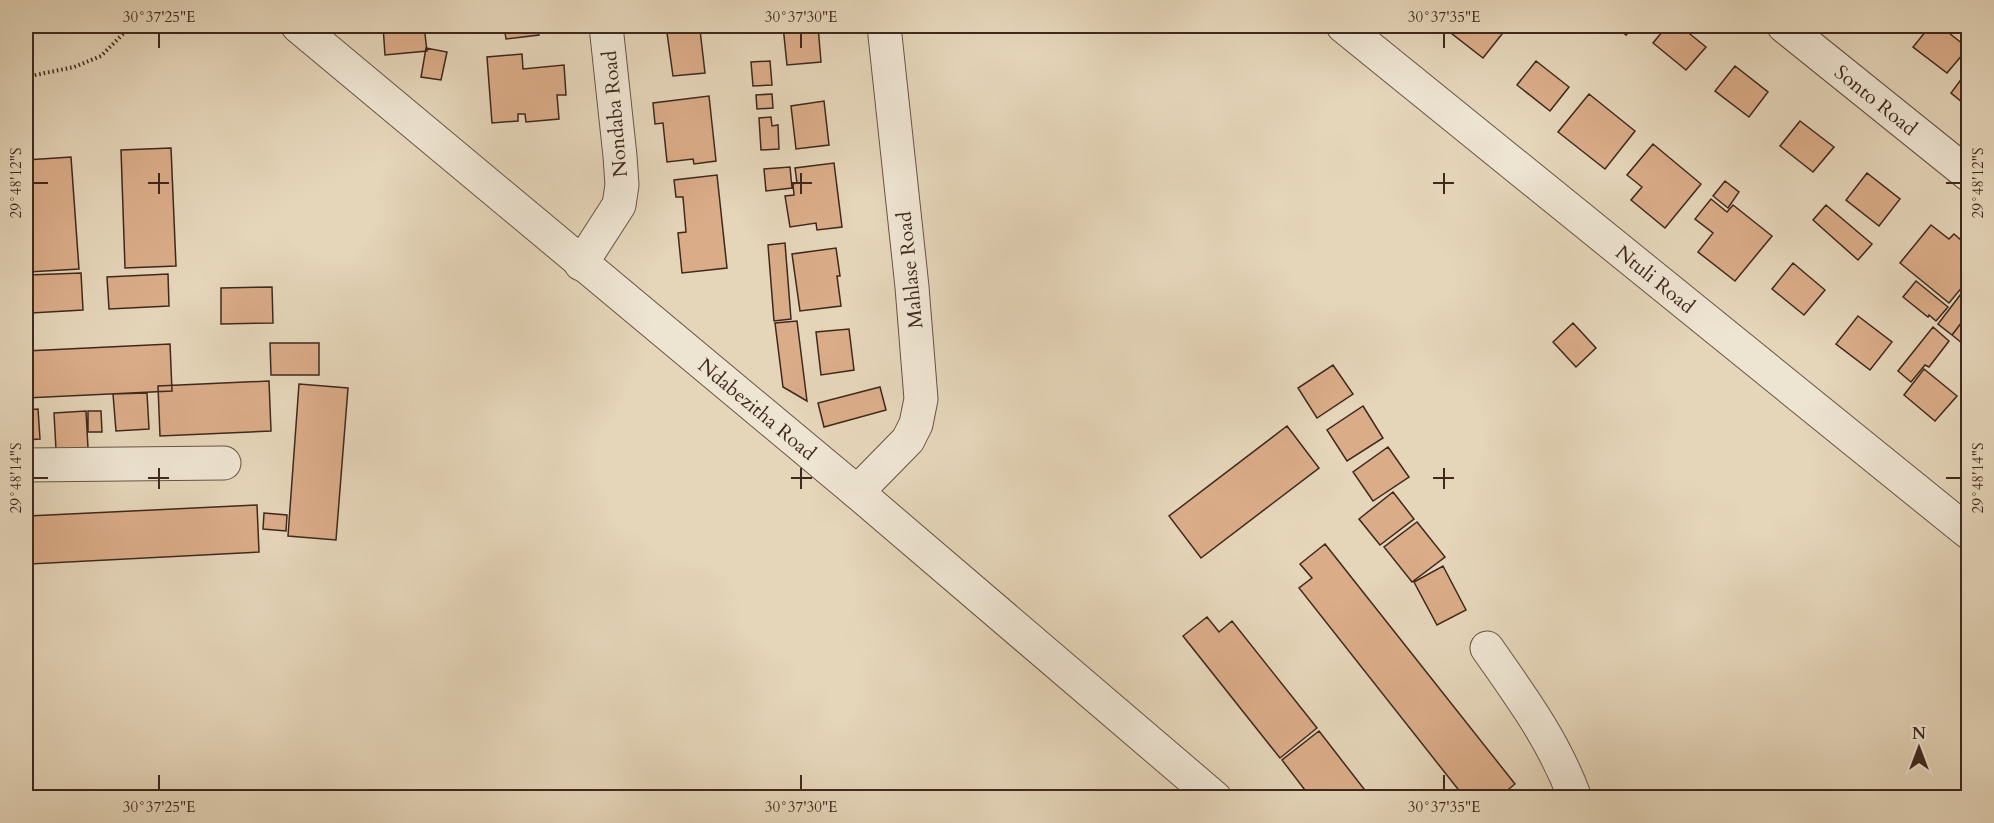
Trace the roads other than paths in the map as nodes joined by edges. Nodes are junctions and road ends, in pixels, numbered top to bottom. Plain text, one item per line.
1 (298, 26) edge
2 (606, 26) edge
3 (884, 26) edge
4 (1343, 26) edge
5 (1784, 26) edge
6 (1968, 174) edge
7 (581, 264) junction
8 (224, 463) dead end
9 (26, 465) edge
10 (857, 492) junction
11 (1968, 532) edge
12 (1487, 648) dead end
13 (1215, 798) edge
14 (1575, 798) edge

1 - 7 street, Ndabezitha Road
2 - 7 street, Nondaba Road
3 - 10 street, Mahlase Road
4 - 11 street, Ntuli Road
5 - 6 street, Sonto Road
7 - 10 street, Ndabezitha Road
8 - 9 street
10 - 13 street, Ndabezitha Road
12 - 14 street

